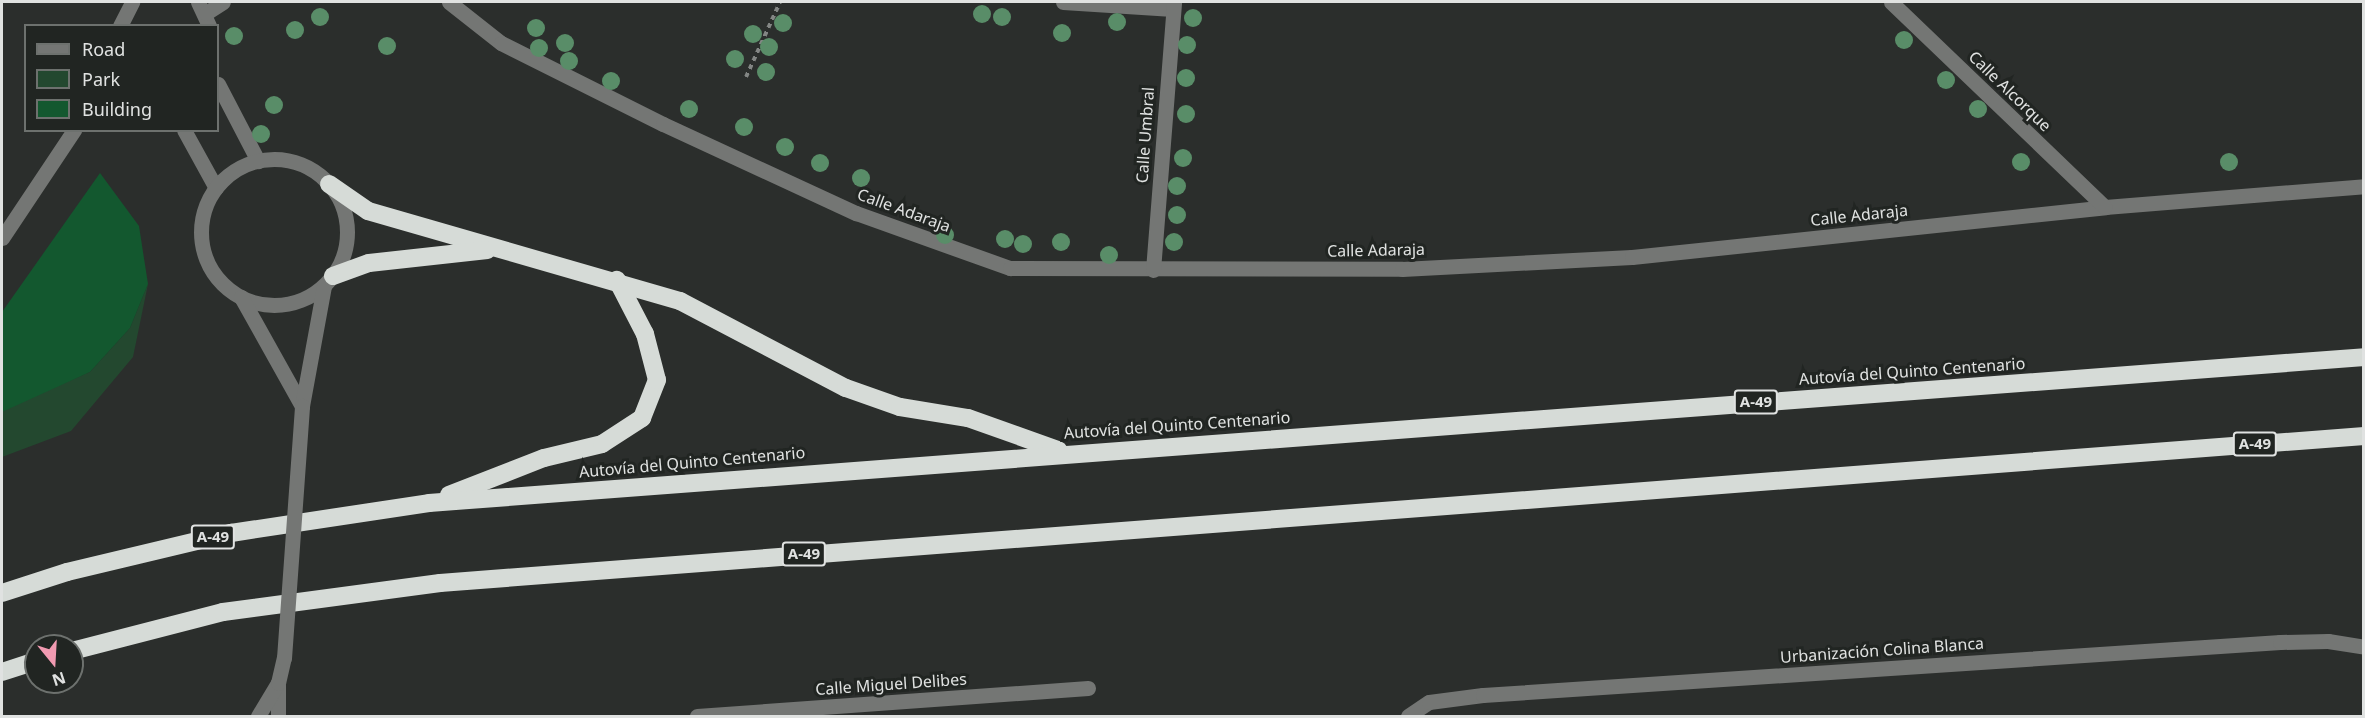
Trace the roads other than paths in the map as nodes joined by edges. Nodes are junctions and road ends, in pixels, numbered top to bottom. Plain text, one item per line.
1 (224, 2) edge
2 (449, 2) edge
3 (1064, 2) edge
4 (1891, 2) edge
5 (128, 3) edge
6 (1173, 5) edge
7 (204, 13) edge
8 (121, 24) edge
9 (219, 86) edge
10 (73, 132) edge
11 (185, 132) edge
12 (258, 161) junction
13 (330, 184) junction
14 (2364, 186) edge
15 (216, 188) junction
16 (2105, 207) junction
17 (2, 238) edge
18 (495, 249) junction
19 (1153, 270) junction
20 (617, 280) junction
21 (328, 281) junction
22 (241, 297) junction
23 (2364, 357) edge
24 (302, 406) junction
25 (2364, 436) edge
26 (1066, 452) junction
27 (429, 503) junction
28 (2, 593) edge
29 (2364, 647) edge
30 (84, 648) edge
31 (24, 665) edge
32 (2, 672) edge
33 (278, 683) junction
34 (1088, 688) dead end
35 (258, 717) edge
36 (278, 717) edge
37 (697, 717) edge
38 (1408, 717) edge

1 - 7 street
2 - 19 street, Calle Adaraja
3 - 6 street
4 - 16 street, Calle Alcorque
5 - 8 street
6 - 19 street, Calle Umbral
9 - 12 street
10 - 17 street
11 - 15 street
12 - 13 street
12 - 15 street
13 - 18 highway
13 - 21 street
14 - 16 street, Calle Adaraja
15 - 22 street
16 - 19 street, Calle Adaraja
18 - 20 highway
18 - 21 highway
20 - 26 highway
20 - 27 highway
21 - 22 street
21 - 24 street
22 - 24 street
23 - 26 highway, Autovía del Quinto Centenario / A-49
24 - 33 street, bridge
25 - 30 highway, A-49
26 - 27 highway, Autovía del Quinto Centenario / A-49
27 - 28 highway, Autovía del Quinto Centenario / A-49
29 - 38 street, Urbanización Colina Blanca
31 - 32 highway
33 - 35 street
33 - 36 street
34 - 37 street, Calle Miguel Delibes

